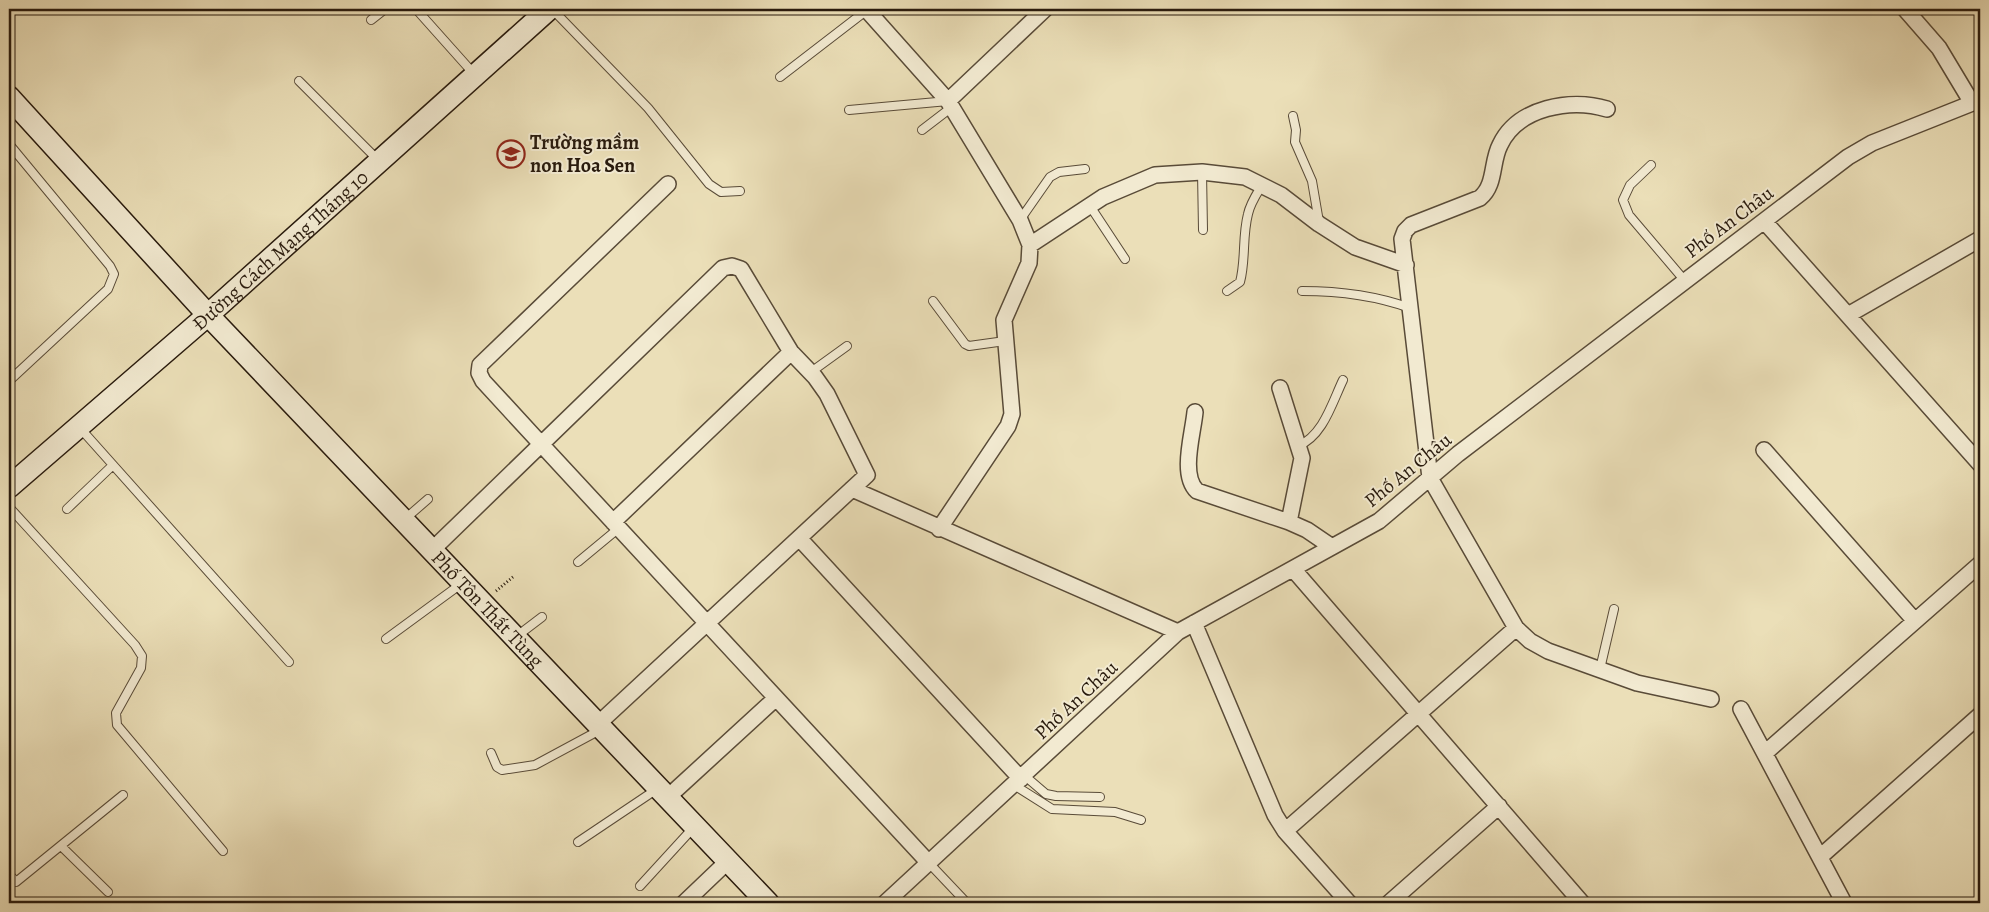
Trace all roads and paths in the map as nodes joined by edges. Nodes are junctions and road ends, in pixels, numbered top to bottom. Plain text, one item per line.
1 (385, 9) edge
2 (416, 9) edge
3 (550, 9) edge
4 (867, 9) edge
5 (1905, 9) edge
6 (1043, 10) edge
7 (372, 20) dead end
8 (475, 75) junction
9 (780, 77) dead end
10 (299, 81) dead end
11 (9, 97) edge
12 (1976, 101) edge
13 (950, 104) junction
14 (1608, 109) dead end
15 (848, 110) dead end
16 (1292, 116) dead end
17 (922, 130) dead end
18 (9, 144) edge
19 (380, 161) junction
20 (1651, 165) dead end
21 (1085, 169) dead end
22 (1202, 172) junction
23 (668, 184) dead end
24 (1262, 185) junction
25 (740, 190) dead end
26 (1090, 206) junction
27 (1020, 220) junction
28 (1764, 221) junction
29 (1319, 224) junction
30 (1204, 230) dead end
31 (1978, 242) edge
32 (1030, 245) junction
33 (1125, 259) dead end
34 (1406, 265) junction
35 (1685, 281) junction
36 (1227, 291) dead end
37 (1302, 291) dead end
38 (932, 301) dead end
39 (1410, 308) junction
40 (208, 315) junction
41 (1848, 315) junction
42 (1005, 341) junction
43 (847, 346) dead end
44 (791, 352) junction
45 (811, 372) junction
46 (1343, 380) dead end
47 (9, 381) edge
48 (1280, 388) dead end
49 (1195, 412) dead end
50 (79, 426) junction
51 (541, 444) junction
52 (1298, 446) junction
53 (1764, 450) dead end
54 (1980, 464) edge
55 (113, 465) junction
56 (1430, 478) junction
57 (9, 486) edge
58 (852, 489) junction
59 (428, 498) dead end
60 (9, 507) edge
61 (67, 508) dead end
62 (404, 520) junction
63 (1288, 522) junction
64 (616, 525) junction
65 (939, 528) junction
66 (799, 538) junction
67 (1332, 547) junction
68 (432, 550) junction
69 (578, 562) dead end
70 (1980, 564) edge
71 (1293, 569) junction
72 (463, 582) junction
73 (1614, 609) dead end
74 (542, 617) dead end
75 (1916, 621) junction
76 (1194, 623) junction
77 (707, 624) junction
78 (1516, 628) junction
79 (1178, 632) junction
80 (516, 638) junction
81 (386, 639) dead end
82 (289, 662) dead end
83 (1600, 669) junction
84 (776, 698) junction
85 (1711, 698) dead end
86 (1741, 709) dead end
87 (1419, 714) junction
88 (1980, 715) edge
89 (600, 726) junction
90 (491, 753) dead end
91 (1765, 753) junction
92 (1020, 780) junction
93 (663, 793) junction
94 (123, 795) dead end
95 (1100, 797) dead end
96 (1499, 806) junction
97 (1140, 820) dead end
98 (695, 826) junction
99 (1285, 831) junction
100 (578, 842) dead end
101 (61, 846) junction
102 (223, 852) dead end
103 (1820, 857) junction
104 (728, 861) junction
105 (928, 862) junction
106 (9, 874) edge
107 (16, 882) junction
108 (640, 886) dead end
109 (9, 888) edge
110 (108, 892) dead end
111 (964, 900) dead end
112 (684, 903) edge
113 (768, 903) edge
114 (885, 903) edge
115 (1349, 903) edge
116 (1389, 903) edge
117 (1582, 903) edge
118 (1844, 903) edge

1 - 7 lane
2 - 8 lane
3 - 8 street, Đường Cách Mạng Tháng 10
3 - 25 lane
4 - 9 lane
4 - 13 street
5 - 12 street
6 - 13 street
8 - 19 street, Đường Cách Mạng Tháng 10
10 - 19 lane
11 - 40 street, Phố Tôn Thất Tùng
12 - 28 street, Phố An Châu
13 - 15 lane
13 - 17 lane
13 - 27 street
14 - 34 street
16 - 29 lane
18 - 47 lane
19 - 40 street, Đường Cách Mạng Tháng 10
20 - 35 lane
21 - 27 lane
22 - 24 street
22 - 26 street
22 - 30 lane
23 - 51 street
24 - 29 street
24 - 36 lane
26 - 32 street
26 - 33 lane
27 - 32 street
28 - 35 street, Phố An Châu
28 - 41 street
29 - 34 street
31 - 41 street
32 - 42 street
34 - 39 street
35 - 56 street, Phố An Châu
37 - 39 lane
38 - 42 lane
39 - 56 street
40 - 50 street, Đường Cách Mạng Tháng 10
40 - 62 street, Phố Tôn Thất Tùng
41 - 54 street
42 - 65 street
43 - 45 lane
44 - 45 street
44 - 51 street
44 - 64 street
45 - 58 street
46 - 52 lane
48 - 52 street
49 - 63 street
50 - 55 lane
50 - 57 street, Đường Cách Mạng Tháng 10
51 - 64 street
51 - 68 street
52 - 63 street
53 - 75 street
55 - 61 lane
55 - 82 lane
56 - 67 street, Phố An Châu
56 - 78 street
58 - 65 street
58 - 66 street
59 - 62 lane
60 - 102 lane
62 - 68 street, Phố Tôn Thất Tùng
63 - 67 street
64 - 69 lane
64 - 77 street
65 - 79 street
66 - 77 street
66 - 92 street
67 - 71 street, Phố An Châu
68 - 72 street, Phố Tôn Thất Tùng
70 - 75 street
71 - 76 street, Phố An Châu
71 - 87 street
72 - 80 street, Phố Tôn Thất Tùng
72 - 81 lane
73 - 83 lane
74 - 80 lane
75 - 91 street
76 - 79 street, Phố An Châu
76 - 99 street
77 - 84 street
77 - 89 street
78 - 83 street
78 - 87 street
79 - 92 street, Phố An Châu
80 - 89 street, Phố Tôn Thất Tùng
83 - 85 street
84 - 93 street
84 - 105 street
86 - 91 street
87 - 96 street
87 - 99 street
88 - 103 street
89 - 90 lane
89 - 93 street, Phố Tôn Thất Tùng
91 - 103 street
92 - 95 lane
92 - 97 lane
92 - 105 street, Phố An Châu
93 - 98 street, Phố Tôn Thất Tùng
93 - 100 lane
94 - 101 lane
96 - 116 street
96 - 117 street
98 - 104 street, Phố Tôn Thất Tùng
98 - 108 lane
99 - 115 street
101 - 107 lane
101 - 110 lane
103 - 118 street
104 - 112 street
104 - 113 street, Phố Tôn Thất Tùng
105 - 111 lane
105 - 114 street, Phố An Châu
106 - 107 lane
107 - 109 lane

